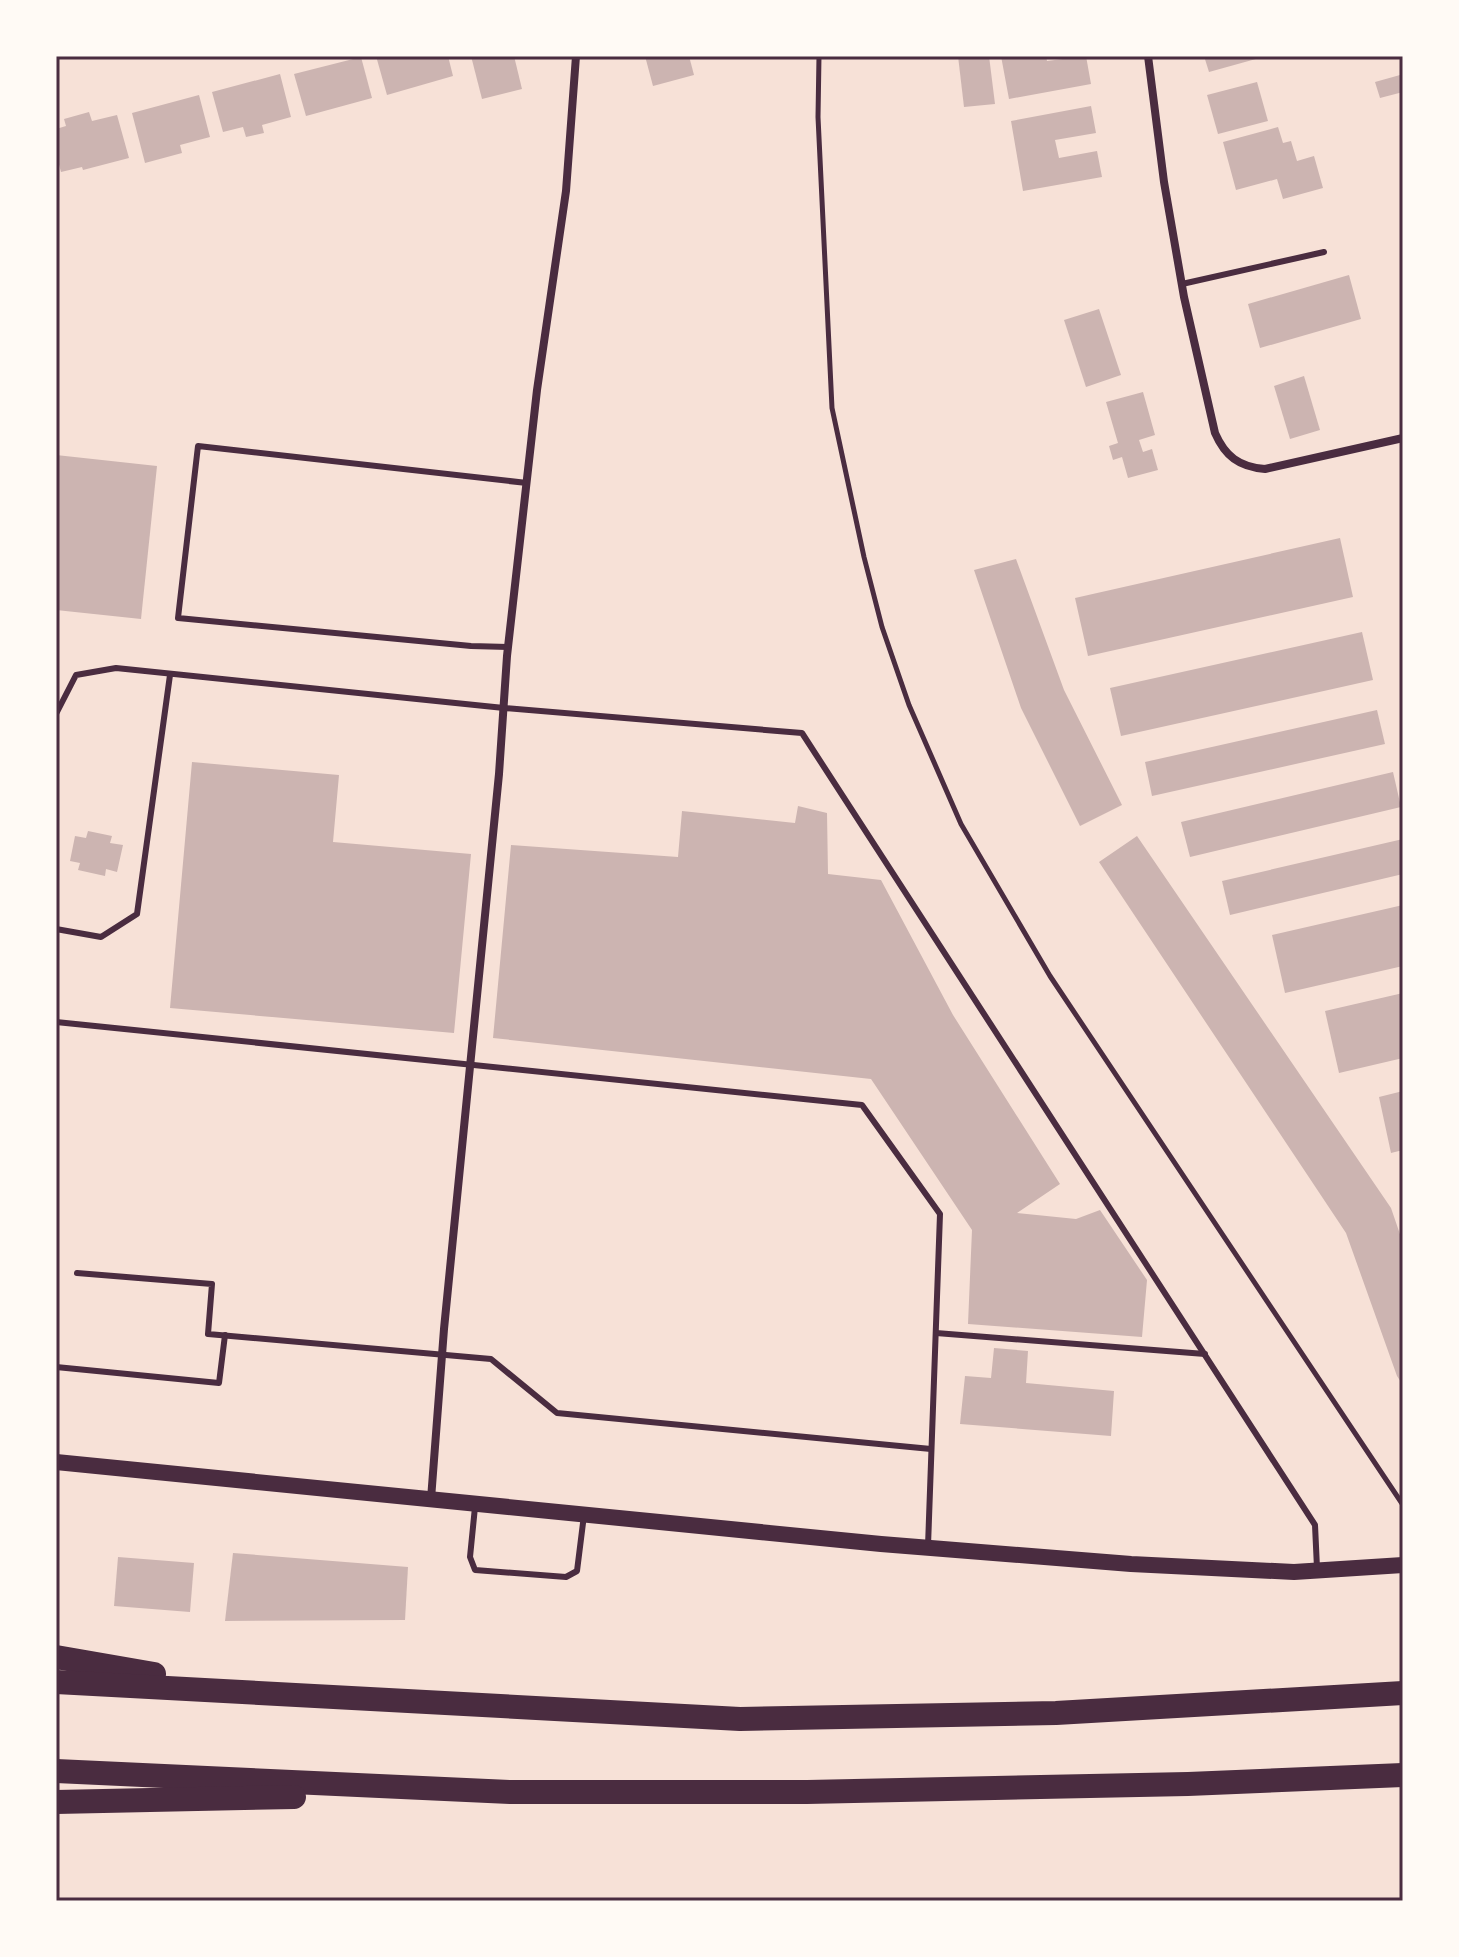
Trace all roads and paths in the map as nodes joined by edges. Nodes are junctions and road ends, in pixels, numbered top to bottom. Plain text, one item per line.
1 (576, 56) edge
2 (819, 56) edge
3 (1148, 56) edge
4 (1324, 252) dead end
5 (1182, 284) junction
6 (1403, 438) edge
7 (527, 483) junction
8 (508, 647) junction
9 (170, 675) junction
10 (504, 708) junction
11 (56, 714) edge
12 (56, 929) edge
13 (56, 1022) edge
14 (470, 1064) junction
15 (77, 1273) dead end
16 (936, 1333) junction
17 (225, 1335) junction
18 (442, 1353) junction
19 (1205, 1354) junction
20 (56, 1367) edge
21 (931, 1449) junction
22 (56, 1462) edge
23 (431, 1499) junction
24 (475, 1503) junction
25 (1403, 1505) edge
26 (584, 1515) junction
27 (928, 1548) junction
28 (1403, 1565) edge
29 (1317, 1571) junction
30 (56, 1657) edge
31 (56, 1682) edge
32 (255, 1692) junction
33 (1395, 1693) edge
34 (56, 1771) edge
35 (1403, 1775) edge
36 (510, 1792) junction
37 (56, 1802) edge

1 - 7 street
2 - 25 path
3 - 5 street
4 - 5 lane
5 - 6 street
7 - 8 street
7 - 8 lane
8 - 10 street
9 - 10 lane
9 - 11 lane
9 - 12 lane
10 - 14 street
10 - 19 lane
13 - 14 lane
14 - 16 lane
14 - 18 street
15 - 17 lane
16 - 19 lane
16 - 21 lane
17 - 18 lane
17 - 20 lane
18 - 21 lane
18 - 23 street
19 - 29 lane
21 - 27 lane
22 - 23 main road
23 - 24 main road
24 - 26 main road
24 - 26 lane
26 - 27 main road
27 - 29 main road
28 - 29 main road
30 - 32 highway
31 - 32 highway
32 - 33 highway
34 - 36 highway
35 - 36 highway
36 - 37 highway

